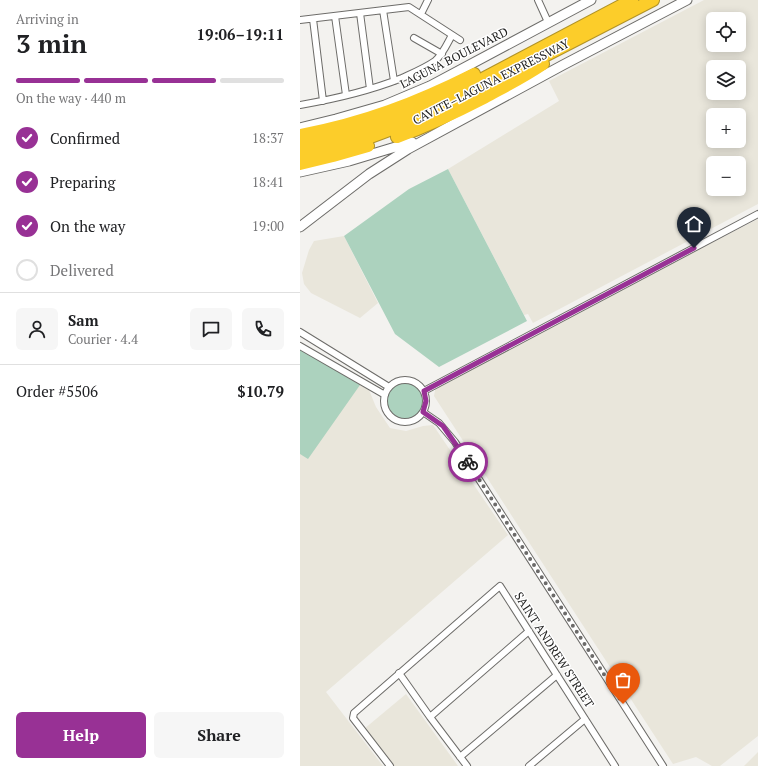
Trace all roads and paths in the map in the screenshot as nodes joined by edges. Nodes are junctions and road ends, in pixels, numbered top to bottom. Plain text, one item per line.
1 (428, 0) edge
2 (538, 0) edge
3 (591, 0) edge
4 (632, 0) edge
5 (653, 0) edge
6 (687, 0) edge
7 (383, 10) junction
8 (360, 13) junction
9 (421, 14) junction
10 (336, 16) junction
11 (313, 19) junction
12 (300, 20) edge
13 (548, 22) junction
14 (578, 34) junction
15 (452, 35) junction
16 (414, 38) dead end
17 (460, 40) dead end
18 (442, 54) junction
19 (394, 81) junction
20 (370, 89) junction
21 (346, 95) junction
22 (323, 101) junction
23 (300, 105) edge
24 (300, 128) edge
25 (300, 135) edge
26 (430, 136) junction
27 (300, 145) edge
28 (300, 155) edge
29 (300, 164) edge
30 (300, 172) edge
31 (758, 214) edge
32 (300, 227) edge
33 (301, 333) edge
34 (300, 346) edge
35 (389, 387) junction
36 (424, 391) junction
37 (385, 395) junction
38 (423, 412) junction
39 (529, 631) junction
40 (399, 673) junction
41 (557, 675) junction
42 (430, 717) junction
43 (585, 719) junction
44 (460, 757) junction
45 (612, 765) edge
46 (390, 766) edge
47 (467, 766) edge
48 (529, 766) edge
49 (662, 766) edge

1 - 9 street
2 - 13 street
3 - 13 main road, LAGUNA BOULEVARD
4 - 14 highway, CAVITE–LAGUNA EXPRESSWAY
5 - 14 highway, CAVITE–LAGUNA EXPRESSWAY
6 - 26 main road
7 - 8 street
7 - 9 street
7 - 19 street
8 - 10 street
8 - 20 street
9 - 15 street
10 - 11 street
10 - 21 street
11 - 12 street
11 - 22 street
13 - 24 main road, LAGUNA BOULEVARD
14 - 25 highway
14 - 27 highway, CAVITE–LAGUNA EXPRESSWAY
14 - 28 highway, CAVITE–LAGUNA EXPRESSWAY
14 - 29 highway
15 - 17 street
15 - 18 street
16 - 18 street
18 - 19 street
19 - 20 street
20 - 21 street
21 - 22 street
22 - 23 street
26 - 30 main road
26 - 32 main road
31 - 36 street
33 - 35 street
34 - 37 street
35 - 36 street
35 - 37 street
36 - 38 street
37 - 38 street
38 - 49 street
39 - 40 street, SAINT ANDREW STREET
39 - 41 street, SAINT ANDREW STREET
39 - 42 street
40 - 42 street
40 - 46 street
41 - 43 street, SAINT ANDREW STREET
41 - 44 street
42 - 44 street
43 - 45 street, SAINT ANDREW STREET
43 - 48 street
44 - 47 street

